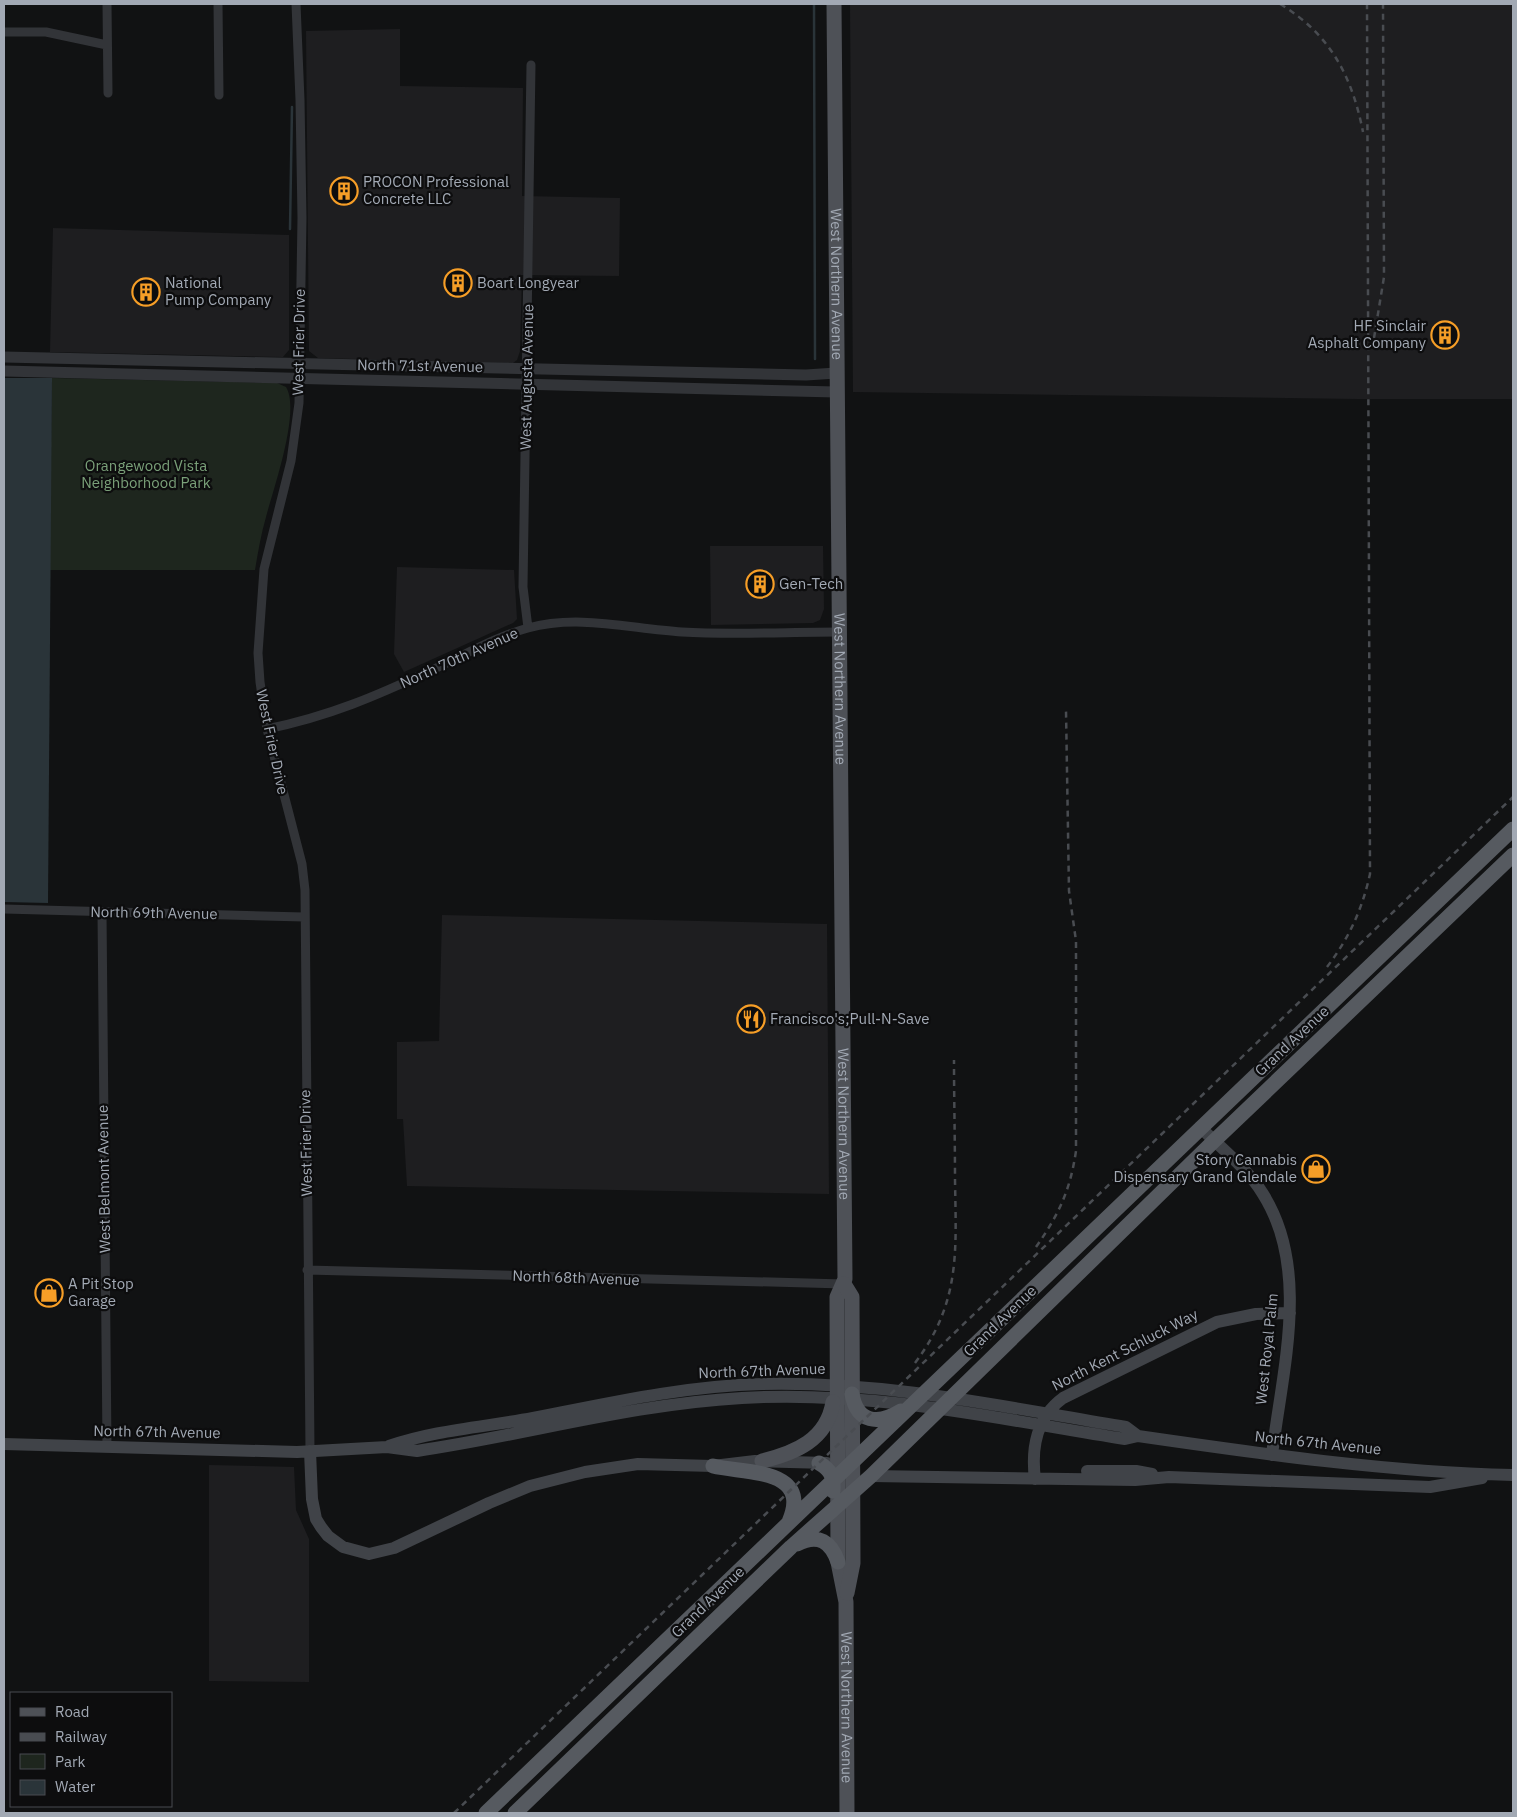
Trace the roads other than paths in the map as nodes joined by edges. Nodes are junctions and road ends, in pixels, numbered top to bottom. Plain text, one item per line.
1 (107, 4) edge
2 (218, 4) edge
3 (296, 4) edge
4 (834, 4) edge
5 (4, 32) edge
6 (107, 45) junction
7 (531, 66) dead end
8 (108, 93) dead end
9 (218, 95) dead end
10 (4, 357) edge
11 (179, 360) junction
12 (300, 363) junction
13 (392, 365) junction
14 (528, 368) junction
15 (4, 371) edge
16 (836, 372) junction
17 (178, 375) junction
18 (300, 378) junction
19 (392, 380) junction
20 (528, 384) junction
21 (836, 392) junction
22 (528, 628) junction
23 (838, 632) junction
24 (267, 729) junction
25 (1513, 829) edge
26 (1513, 855) edge
27 (4, 910) edge
28 (102, 912) junction
29 (304, 917) junction
30 (1386, 952) junction
31 (1399, 965) junction
32 (1200, 1127) junction
33 (1214, 1141) junction
34 (307, 1270) junction
35 (844, 1284) junction
36 (1290, 1313) junction
37 (837, 1373) junction
38 (745, 1391) junction
39 (852, 1394) junction
40 (923, 1396) junction
41 (1138, 1436) junction
42 (4, 1444) edge
43 (107, 1447) junction
44 (310, 1452) junction
45 (1272, 1455) junction
46 (762, 1461) junction
47 (819, 1463) joint
48 (713, 1466) junction
49 (840, 1472) junction
50 (1495, 1474) junction
51 (1513, 1475) edge
52 (870, 1476) junction
53 (1036, 1479) junction
54 (853, 1492) junction
55 (838, 1505) junction
56 (825, 1516) junction
57 (788, 1524) junction
58 (791, 1547) junction
59 (838, 1562) junction
60 (846, 1602) junction
61 (486, 1813) edge
62 (515, 1813) edge
63 (847, 1813) edge

1 - 6 street
2 - 9 street
3 - 12 street, West Frier Drive
4 - 16 main road, West Northern Avenue
5 - 6 street
6 - 8 street
7 - 14 street, West Augusta Avenue
10 - 11 street, North 71st Avenue
11 - 12 street, North 71st Avenue
11 - 17 street
12 - 13 street, North 71st Avenue
12 - 18 street, West Frier Drive
13 - 14 street, North 71st Avenue
13 - 19 street
14 - 16 street, North 71st Avenue
14 - 20 street, West Augusta Avenue
15 - 17 street, North 71st Avenue
16 - 21 main road, West Northern Avenue
17 - 18 street, North 71st Avenue
18 - 19 street, North 71st Avenue
18 - 24 street, West Frier Drive
19 - 20 street, North 71st Avenue
20 - 21 street, North 71st Avenue
20 - 22 street, West Augusta Avenue
21 - 23 main road, West Northern Avenue
22 - 23 street, North 70th Avenue
22 - 24 street, North 70th Avenue
23 - 35 main road, West Northern Avenue
24 - 29 street, West Frier Drive
25 - 30 highway, Grand Avenue
26 - 31 highway, Grand Avenue
27 - 28 street, North 69th Avenue
28 - 29 street, North 69th Avenue
28 - 43 street, West Belmont Avenue
29 - 34 street, West Frier Drive
30 - 31 highway
30 - 32 highway, Grand Avenue
31 - 33 highway, Grand Avenue
32 - 33 main road, West Royal Palm
32 - 40 highway, Grand Avenue
33 - 36 main road, West Royal Palm
33 - 52 highway, Grand Avenue
34 - 35 street, North 68th Avenue
34 - 44 street, West Frier Drive
35 - 37 main road, West Northern Avenue
35 - 39 main road, West Northern Avenue
36 - 45 main road, West Royal Palm
36 - 53 main road, North Kent Schluck Way
37 - 46 main road
37 - 49 main road, West Northern Avenue
38 - 41 main road, North 67th Avenue
38 - 41 main road, North 67th Avenue
38 - 44 main road, North 67th Avenue
39 - 40 highway
39 - 49 main road, West Northern Avenue
40 - 49 highway, Grand Avenue
41 - 45 main road, North 67th Avenue
42 - 43 main road, North 67th Avenue
43 - 44 main road, North 67th Avenue
44 - 48 main road
45 - 50 main road, North 67th Avenue
46 - 47 main road
46 - 48 main road
47 - 49 highway
48 - 57 highway
49 - 52 main road
49 - 54 main road, West Northern Avenue
49 - 55 main road, West Northern Avenue
49 - 56 highway
49 - 57 highway, Grand Avenue
50 - 51 main road, North 67th Avenue
50 - 53 main road, North 67th Avenue
52 - 53 main road, North 67th Avenue
52 - 54 highway, Grand Avenue
54 - 55 highway, Grand Avenue
54 - 60 main road, West Northern Avenue
55 - 56 highway, Grand Avenue
55 - 59 main road, West Northern Avenue
56 - 58 highway, Grand Avenue
57 - 61 highway, Grand Avenue
58 - 59 highway
58 - 62 highway, Grand Avenue
59 - 60 main road, West Northern Avenue
60 - 63 main road, West Northern Avenue

